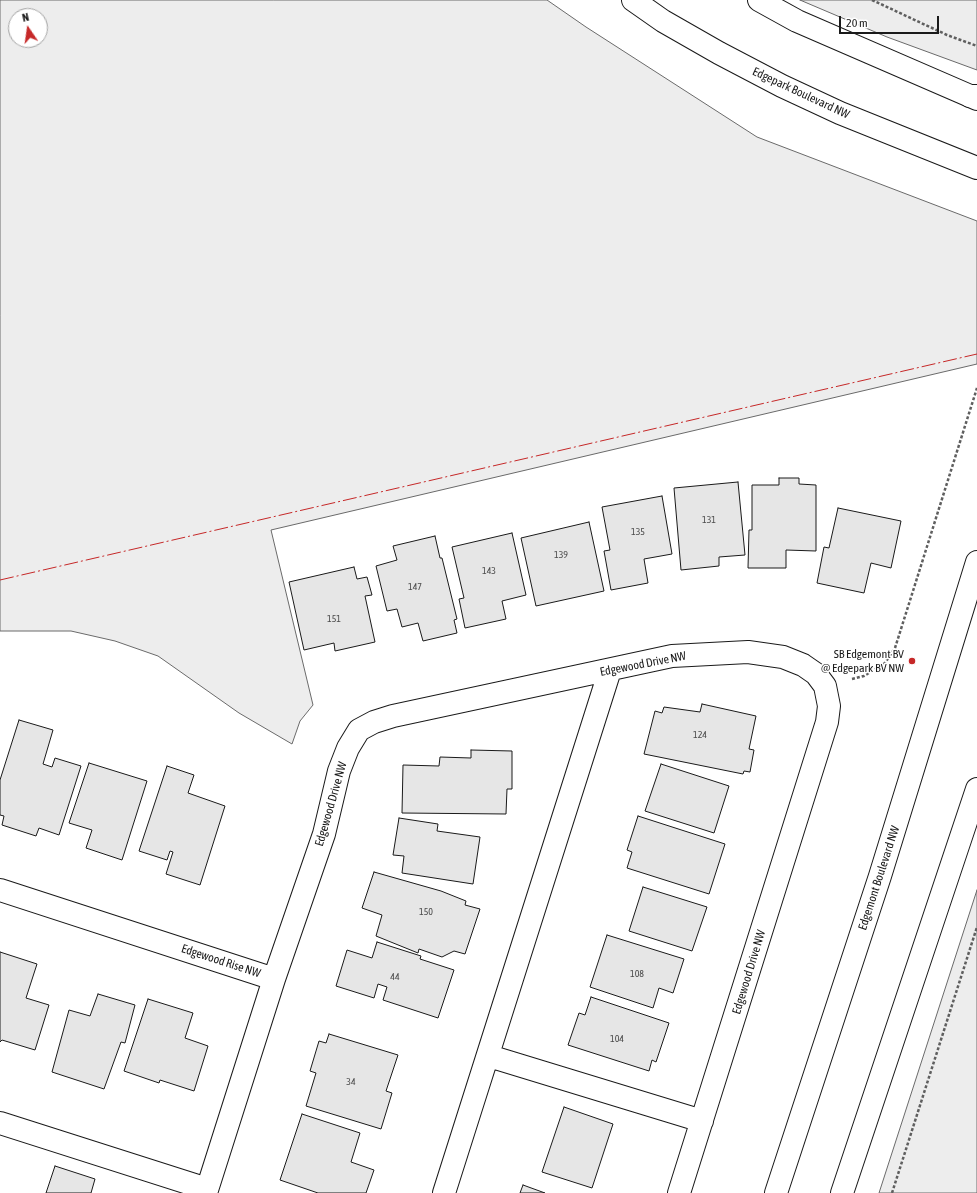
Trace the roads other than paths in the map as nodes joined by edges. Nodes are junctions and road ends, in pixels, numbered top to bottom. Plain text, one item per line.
1 (633, 0) edge
2 (759, 0) edge
3 (975, 97) edge
4 (977, 168) edge
5 (977, 562) edge
6 (610, 670) junction
7 (977, 789) edge
8 (0, 890) edge
9 (274, 978) junction
10 (489, 1056) junction
11 (702, 1121) junction
12 (0, 1123) edge
13 (207, 1191) edge
14 (444, 1193) edge
15 (679, 1193) edge
16 (776, 1193) edge
17 (842, 1193) edge

1 - 4 street, Edgepark Boulevard NW
2 - 3 street
5 - 16 street, Edgemont Boulevard NW
6 - 9 street, Edgewood Drive NW
6 - 10 street
6 - 11 street, Edgewood Drive NW
7 - 17 street
8 - 9 street, Edgewood Rise NW
9 - 13 street, Edgewood Rise NW
10 - 11 street
10 - 14 street
11 - 15 street, Edgewood Drive NW
12 - 13 street

